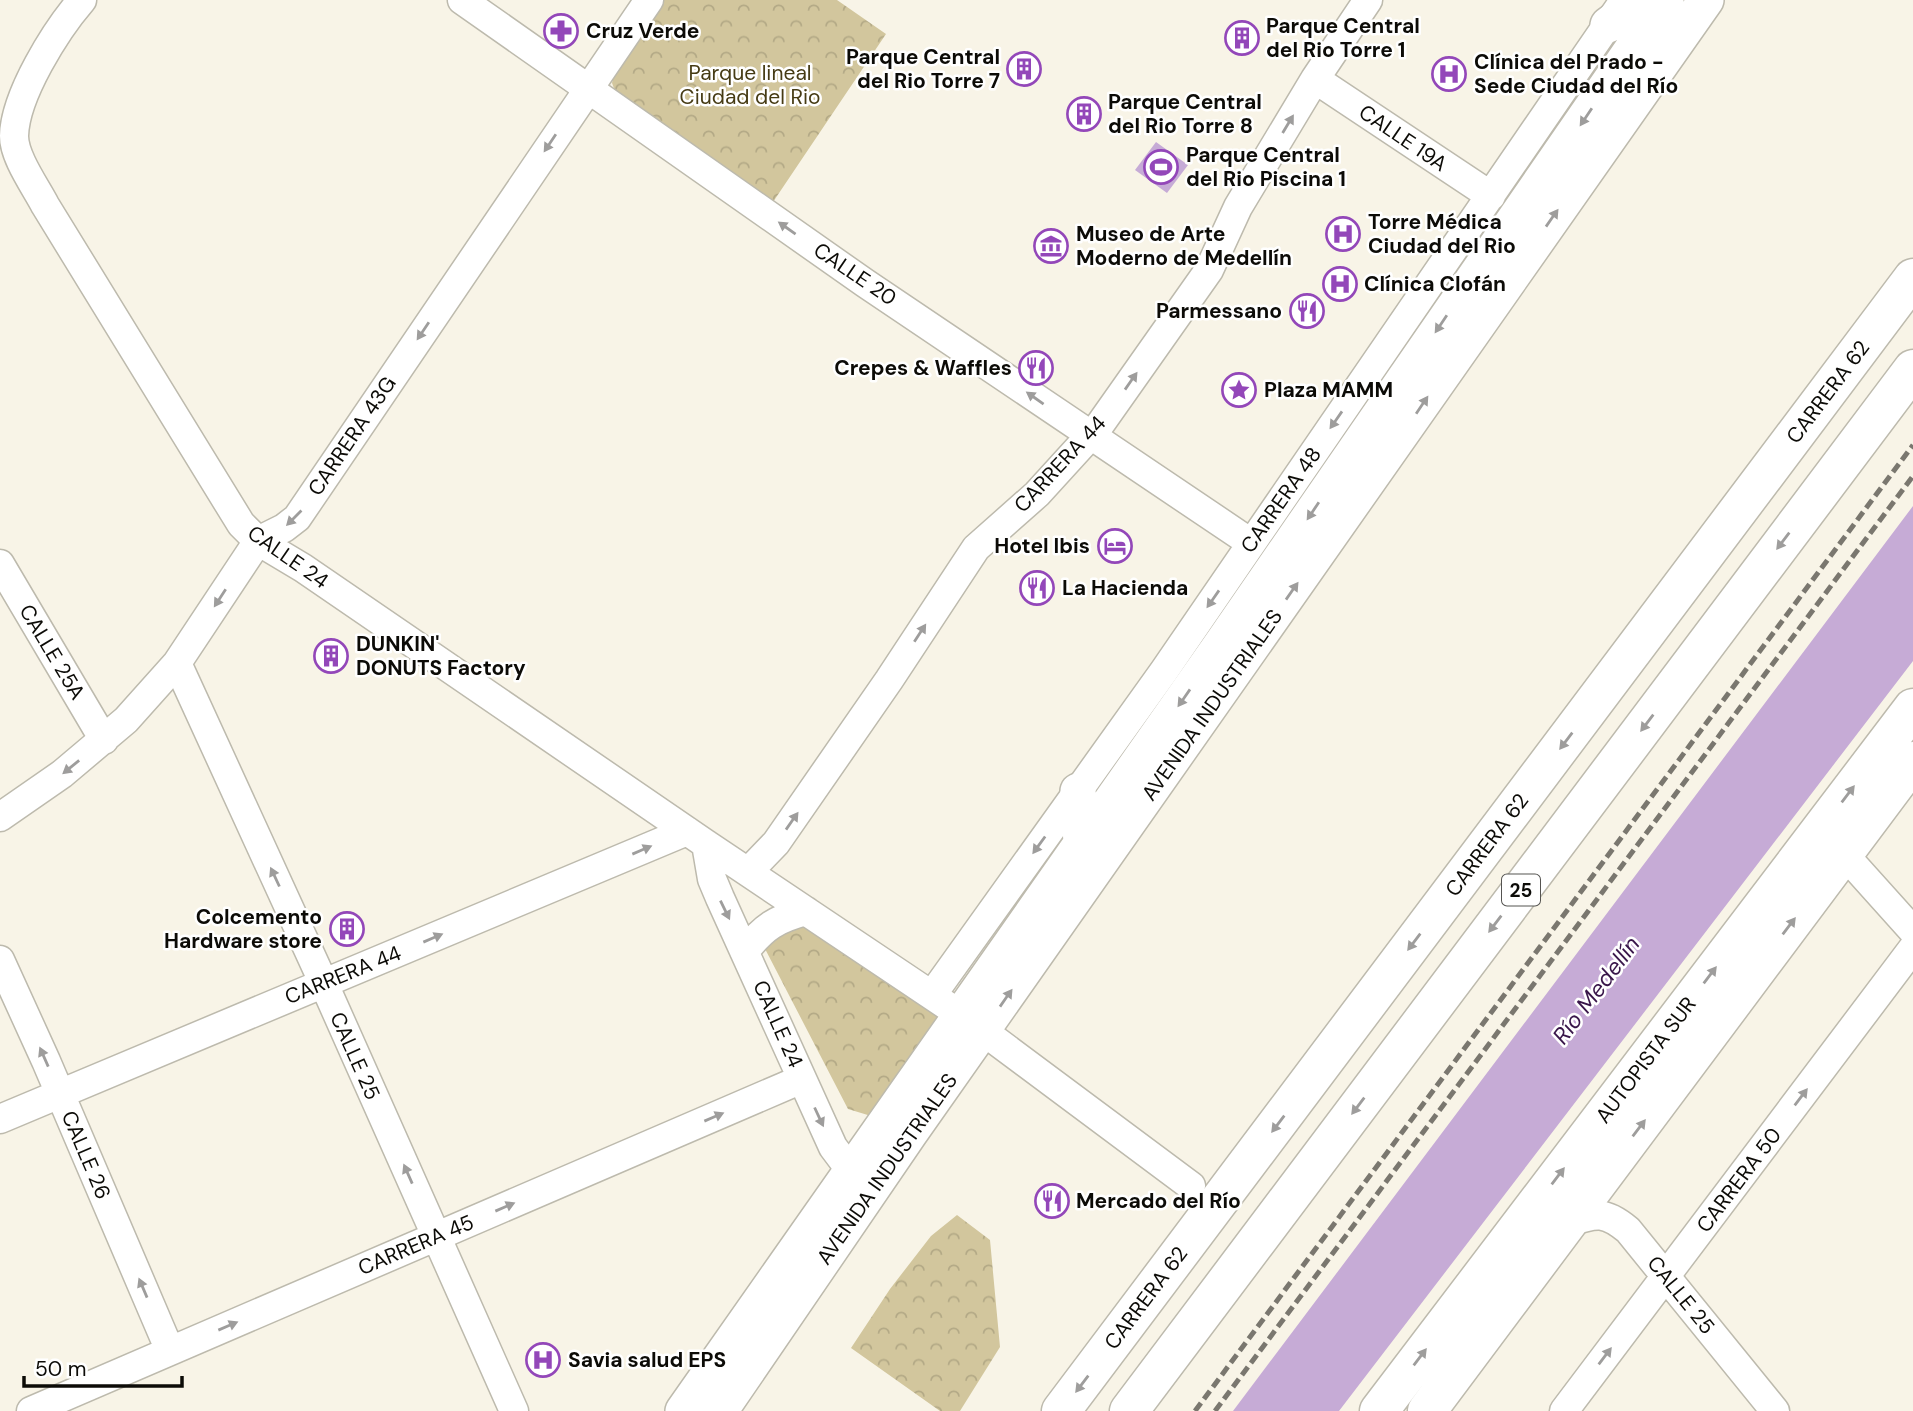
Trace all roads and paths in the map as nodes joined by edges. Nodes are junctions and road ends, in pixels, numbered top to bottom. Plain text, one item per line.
1 (462, 0) edge
2 (649, 0) edge
3 (1368, 0) edge
4 (1641, 0) edge
5 (1666, 0) edge
6 (1706, 0) edge
7 (74, 6) edge
8 (1616, 12) edge
9 (1315, 79) junction
10 (589, 86) junction
11 (1491, 196) junction
12 (1913, 278) edge
13 (1913, 369) edge
14 (1091, 436) junction
15 (258, 541) junction
16 (1251, 543) junction
17 (0, 564) edge
18 (177, 663) junction
19 (1622, 667) junction
20 (1913, 708) edge
21 (104, 740) junction
22 (1913, 761) edge
23 (1078, 790) junction
24 (0, 817) edge
25 (696, 838) junction
26 (1081, 844) junction
27 (1843, 853) junction
28 (748, 872) junction
29 (806, 911) junction
30 (1913, 931) edge
31 (1913, 948) edge
32 (745, 951) junction
33 (0, 960) edge
34 (324, 984) junction
35 (932, 995) junction
36 (972, 1023) junction
37 (802, 1079) junction
38 (60, 1094) junction
39 (0, 1119) edge
40 (861, 1184) junction
41 (1191, 1186) dead end
42 (1569, 1222) junction
43 (436, 1237) junction
44 (1666, 1276) junction
45 (170, 1351) junction
46 (31, 1411) edge
47 (514, 1411) edge
48 (683, 1411) edge
49 (720, 1411) edge
50 (1061, 1411) edge
51 (1129, 1411) edge
52 (1379, 1411) edge
53 (1427, 1411) edge
54 (1564, 1411) edge
55 (1774, 1411) edge

1 - 10 street, CALLE 20
2 - 10 street, CARRERA 43G
3 - 9 street, CARRERA 44
4 - 8 main road
5 -> 26 main road, AVENIDA INDUSTRIALES
36 -> 6 main road, AVENIDA INDUSTRIALES
7 - 15 street, CALLE 24
8 - 11 street, CARRERA 48
9 - 11 street, CALLE 19A
14 -> 9 street, CARRERA 44
14 -> 10 street, CALLE 20
10 -> 15 street, CARRERA 43G
11 -> 16 street, CARRERA 48
12 - 19 highway, CARRERA 62 / 25
13 - 19 highway
13 -> 51 highway, 25
14 - 16 street, CALLE 20
28 -> 14 street, CARRERA 44
15 -> 18 street, CARRERA 43G
15 - 25 street, CALLE 24
16 -> 23 street, CARRERA 48
17 - 21 street, CALLE 25A
18 - 21 street, CARRERA 43G
34 -> 18 street, CALLE 25
19 -> 50 highway, CARRERA 62 / 25
52 -> 20 highway, AUTOPISTA SUR
21 -> 24 street, CARRERA 43G
22 - 27 highway, AUTOPISTA SUR
23 - 26 main road
23 -> 35 street, CARRERA 48
25 - 28 street, CALLE 24
25 -> 32 street, CALLE 24
34 -> 25 street, CARRERA 44
26 - 36 main road, AVENIDA INDUSTRIALES
27 - 30 street
42 -> 27 highway, AUTOPISTA SUR
28 - 29 street, CALLE 24
29 - 32 street
29 - 35 street, CALLE 24
44 -> 31 street, CARRERA 50
32 - 37 street, CALLE 24
38 -> 33 street, CALLE 26
34 - 38 street, CARRERA 44
43 -> 34 street, CALLE 25
35 - 36 street, CALLE 24
36 - 40 main road, AVENIDA INDUSTRIALES
36 - 41 street, CALLE 24
37 -> 40 street, CALLE 24
43 -> 37 street, CARRERA 45
38 - 39 street, CARRERA 44
45 -> 38 street, CALLE 26
40 - 48 main road, AVENIDA INDUSTRIALES
40 - 49 main road, AVENIDA INDUSTRIALES
42 - 44 street, CALLE 25
42 - 53 highway, AUTOPISTA SUR
45 -> 43 street, CARRERA 45
43 - 47 street, CALLE 25
54 -> 44 street, CARRERA 50
44 - 55 street, CALLE 25
45 - 46 street, CARRERA 45

